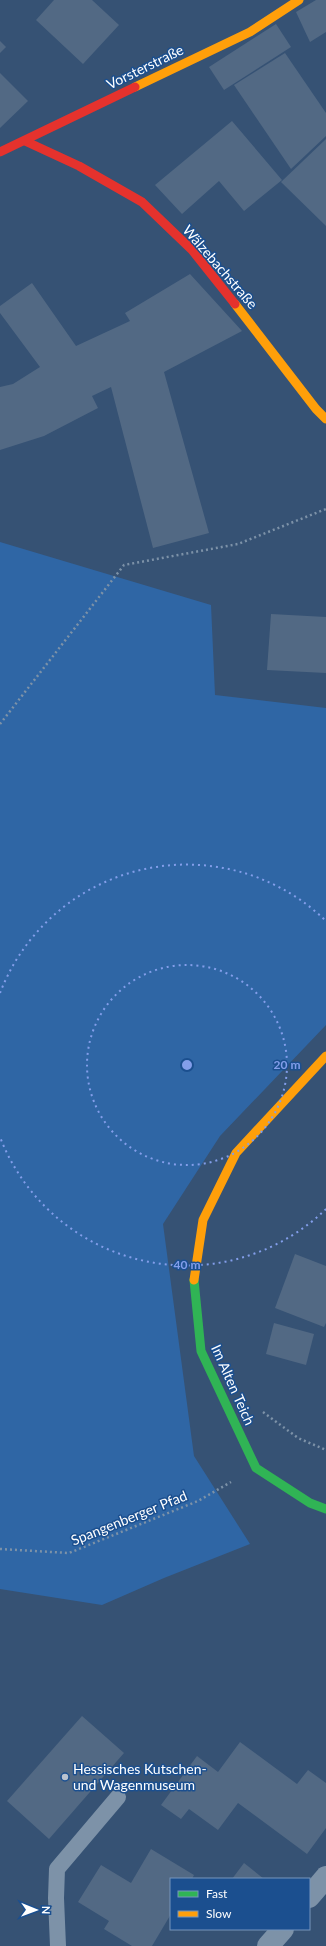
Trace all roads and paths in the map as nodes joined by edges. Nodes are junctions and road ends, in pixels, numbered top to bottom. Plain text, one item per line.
1 (299, 0) edge
2 (25, 141) junction
3 (0, 152) edge
4 (326, 419) edge
5 (326, 509) edge
6 (0, 724) edge
7 (326, 1056) edge
8 (231, 1417) junction
9 (326, 1450) edge
10 (256, 1468) junction
11 (326, 1509) edge
12 (0, 1549) edge
13 (118, 1797) dead end
14 (326, 1877) edge
15 (310, 1896) edge
16 (281, 1930) edge
17 (58, 1946) edge
18 (268, 1946) edge

1 - 2 street, Vorsterstraße
2 - 3 street, Vorsterstraße
2 - 4 street, Wälzebachstraße
5 - 6 path
7 - 8 street, Im Alten Teich
8 - 9 path
8 - 10 street, Im Alten Teich
10 - 11 street
10 - 12 path, Spangenberger Pfad
13 - 17 lane
14 - 15 street
16 - 18 street

